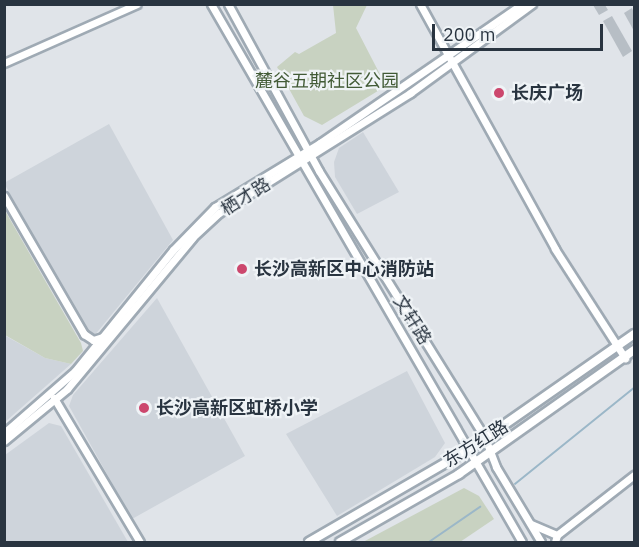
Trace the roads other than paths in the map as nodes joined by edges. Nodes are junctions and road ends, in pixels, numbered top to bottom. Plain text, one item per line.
1 (129, 4) edge
2 (137, 4) edge
3 (210, 4) edge
4 (228, 4) edge
5 (422, 4) edge
6 (522, 4) edge
7 (532, 4) edge
8 (452, 59) junction
9 (4, 62) edge
10 (310, 153) junction
11 (303, 158) junction
12 (4, 196) edge
13 (4, 200) edge
14 (634, 334) edge
15 (105, 336) junction
16 (619, 346) junction
17 (629, 355) edge
18 (88, 356) junction
19 (53, 398) junction
20 (4, 433) edge
21 (485, 438) junction
22 (4, 441) edge
23 (468, 450) junction
24 (492, 451) junction
25 (476, 462) junction
26 (634, 475) edge
27 (530, 523) junction
28 (556, 539) edge
29 (519, 540) edge
30 (138, 543) edge
31 (309, 543) edge
32 (340, 543) edge
33 (541, 543) edge

1 - 9 main road
2 - 9 main road
3 - 11 main road, 文轩路
4 - 10 main road, 文轩路
5 - 8 main road
6 - 8 main road, 栖才路
7 - 8 main road, 栖才路
8 - 10 main road, 栖才路
8 - 16 main road
10 - 11 main road, 栖才路
10 - 21 main road, 文轩路
11 - 15 main road, 栖才路
11 - 19 main road, 栖才路
11 - 23 main road, 文轩路
12 - 15 main road
13 - 18 main road
14 - 16 main road, 东方红路
15 - 18 main road, 栖才路
16 - 17 main road
16 - 21 main road, 东方红路
17 - 24 main road, 东方红路
18 - 19 main road, 栖才路
19 - 20 main road, 栖才路
19 - 22 main road, 栖才路
19 - 30 main road
21 - 23 main road, 东方红路
21 - 24 main road, 文轩路
23 - 25 main road, 文轩路
23 - 31 main road, 东方红路
24 - 25 main road, 东方红路
24 - 27 main road, 文轩路
25 - 29 main road, 文轩路
25 - 32 main road, 东方红路
26 - 28 main road
27 - 28 main road
27 - 33 main road, 文轩路

